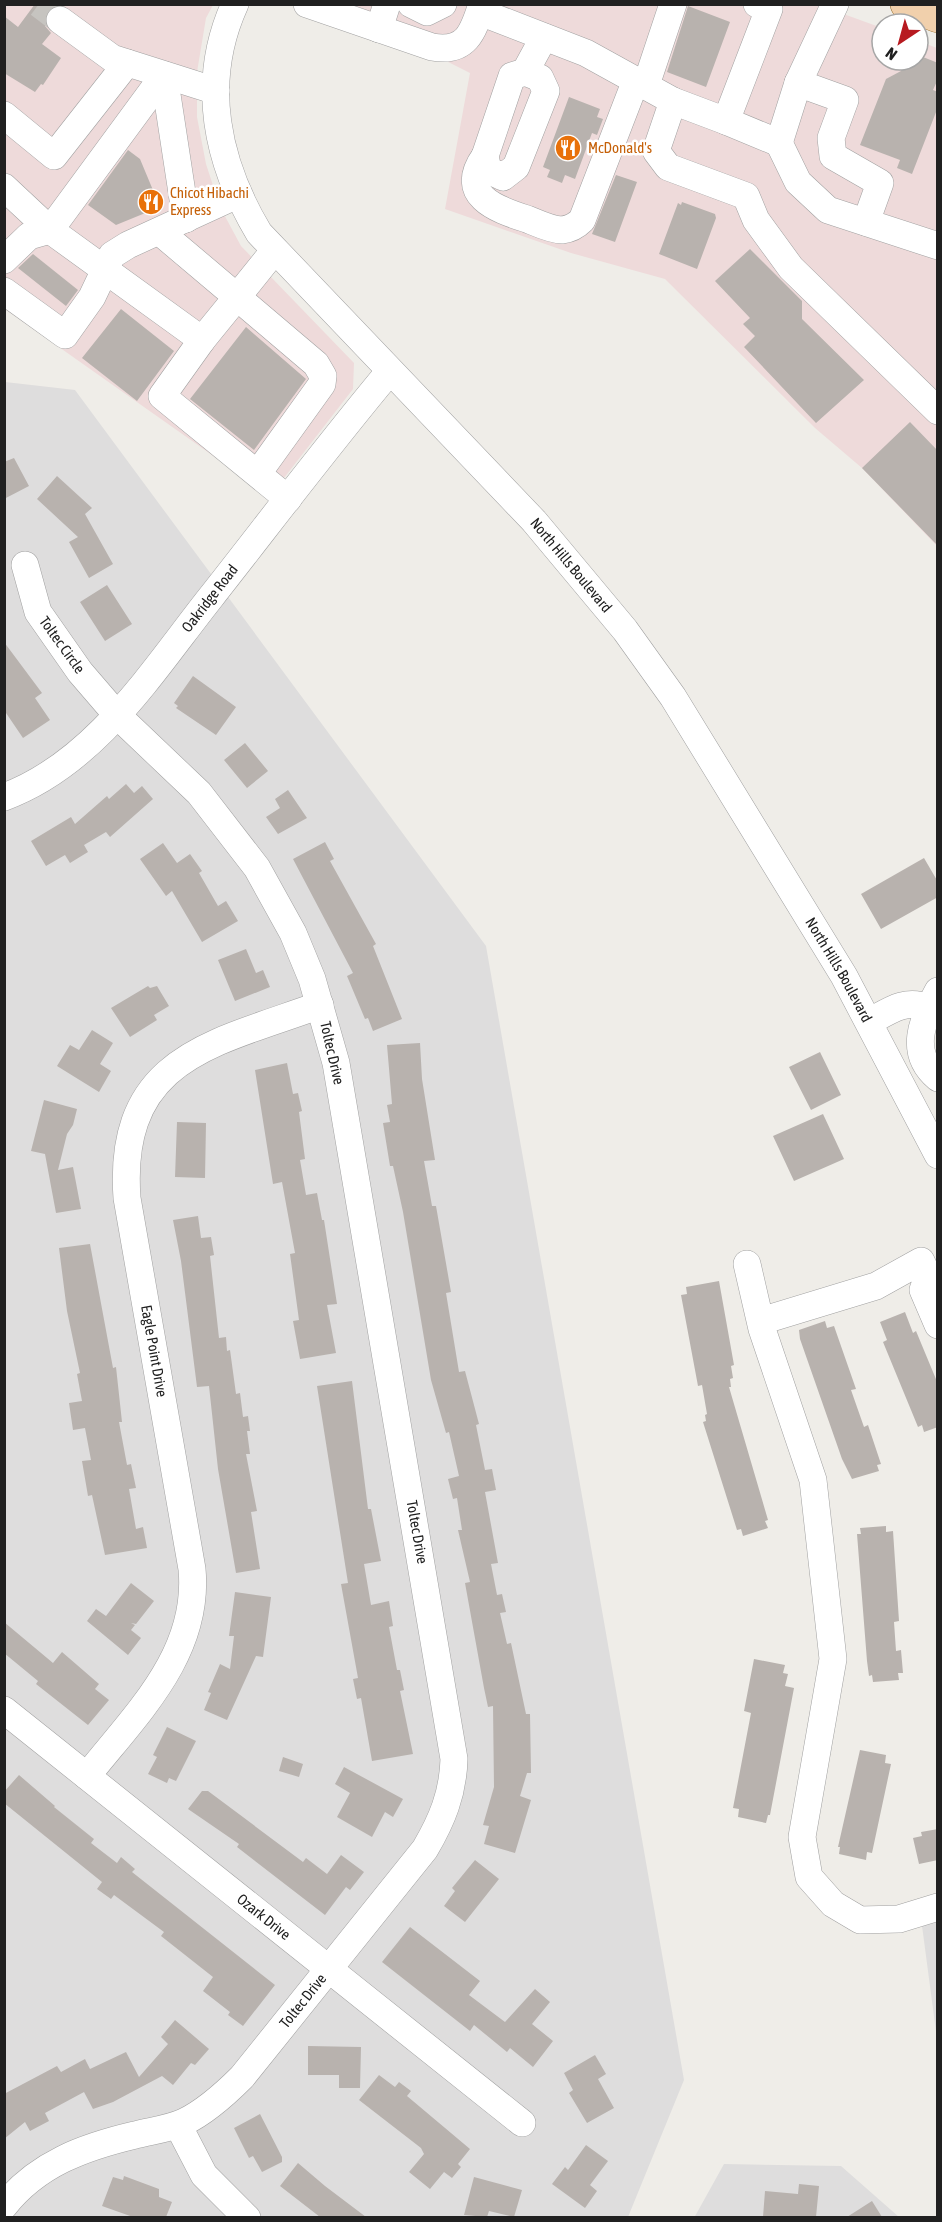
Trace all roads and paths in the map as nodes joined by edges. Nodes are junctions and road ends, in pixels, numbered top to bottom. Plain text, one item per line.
1 (235, 4) edge
2 (307, 4) edge
3 (411, 4) edge
4 (443, 4) edge
5 (673, 4) edge
6 (757, 4) edge
7 (835, 4) edge
8 (907, 4) edge
9 (481, 8) edge
10 (938, 16) edge
11 (383, 17) edge
12 (60, 20) tunnel mouth
13 (544, 37) junction
14 (119, 60) junction
15 (525, 72) junction
16 (164, 75) junction
17 (641, 82) junction
18 (798, 82) junction
19 (216, 91) junction
20 (673, 100) junction
21 (4, 116) edge
22 (726, 121) junction
23 (779, 143) junction
24 (484, 156) junction
25 (4, 188) edge
26 (237, 195) junction
27 (186, 219) junction
28 (866, 222) junction
29 (50, 230) junction
30 (160, 232) junction
31 (938, 246) edge
32 (274, 251) junction
33 (4, 260) edge
34 (104, 268) junction
35 (4, 291) edge
36 (237, 297) junction
37 (202, 340) junction
38 (389, 372) junction
39 (938, 411) edge
40 (258, 473) junction
41 (288, 499) junction
42 (25, 566) dead end
43 (117, 715) junction
44 (4, 797) edge
45 (933, 1000) edge
46 (320, 1005) junction
47 (869, 1022) junction
48 (938, 1078) edge
49 (938, 1155) edge
50 (747, 1264) dead end
51 (931, 1265) edge
52 (760, 1322) junction
53 (938, 1325) edge
54 (4, 1710) edge
55 (87, 1776) junction
56 (938, 1907) edge
57 (329, 1969) junction
58 (522, 2123) dead end
59 (178, 2125) junction
60 (4, 2206) edge
61 (247, 2217) edge

1 - 19 street, North Hills Boulevard
2 - 11 street
3 - 4 street
5 - 17 street
6 - 22 street
7 - 18 street
8 - 10 main road
9 - 11 street
9 - 13 street
12 - 14 street
13 - 15 street
13 - 17 street
14 - 16 street
14 - 21 street
15 - 24 street
15 - 24 street
16 - 19 street
16 - 27 street
16 - 29 street
17 - 20 street
17 - 24 street
18 - 23 street
18 - 28 street
19 - 26 street, North Hills Boulevard
20 - 22 street
20 - 39 street
22 - 23 street
23 - 28 street
25 - 29 street
26 - 27 street
26 - 32 street, North Hills Boulevard
27 - 30 street
28 - 31 street
29 - 33 street
29 - 34 street
30 - 34 street
30 - 36 street
32 - 36 street
32 - 38 street, North Hills Boulevard
34 - 35 street
34 - 37 street
36 - 37 street
36 - 40 street
37 - 40 street
38 - 41 street, Oakridge Road
38 - 47 street, North Hills Boulevard
40 - 41 street
41 - 43 street, Oakridge Road
42 - 43 street, Toltec Circle
43 - 44 street, Oakridge Road
43 - 46 street, Toltec Drive
45 - 47 street
45 - 48 street
46 - 55 street, Eagle Point Drive
46 - 57 street, Toltec Drive
47 - 49 street, North Hills Boulevard
50 - 52 street
51 - 52 street
51 - 53 street
52 - 56 street
54 - 55 street, Ozark Drive
55 - 57 street, Ozark Drive
57 - 58 street, Ozark Drive
57 - 59 street, Toltec Drive
59 - 60 street, Toltec Drive
59 - 61 street

